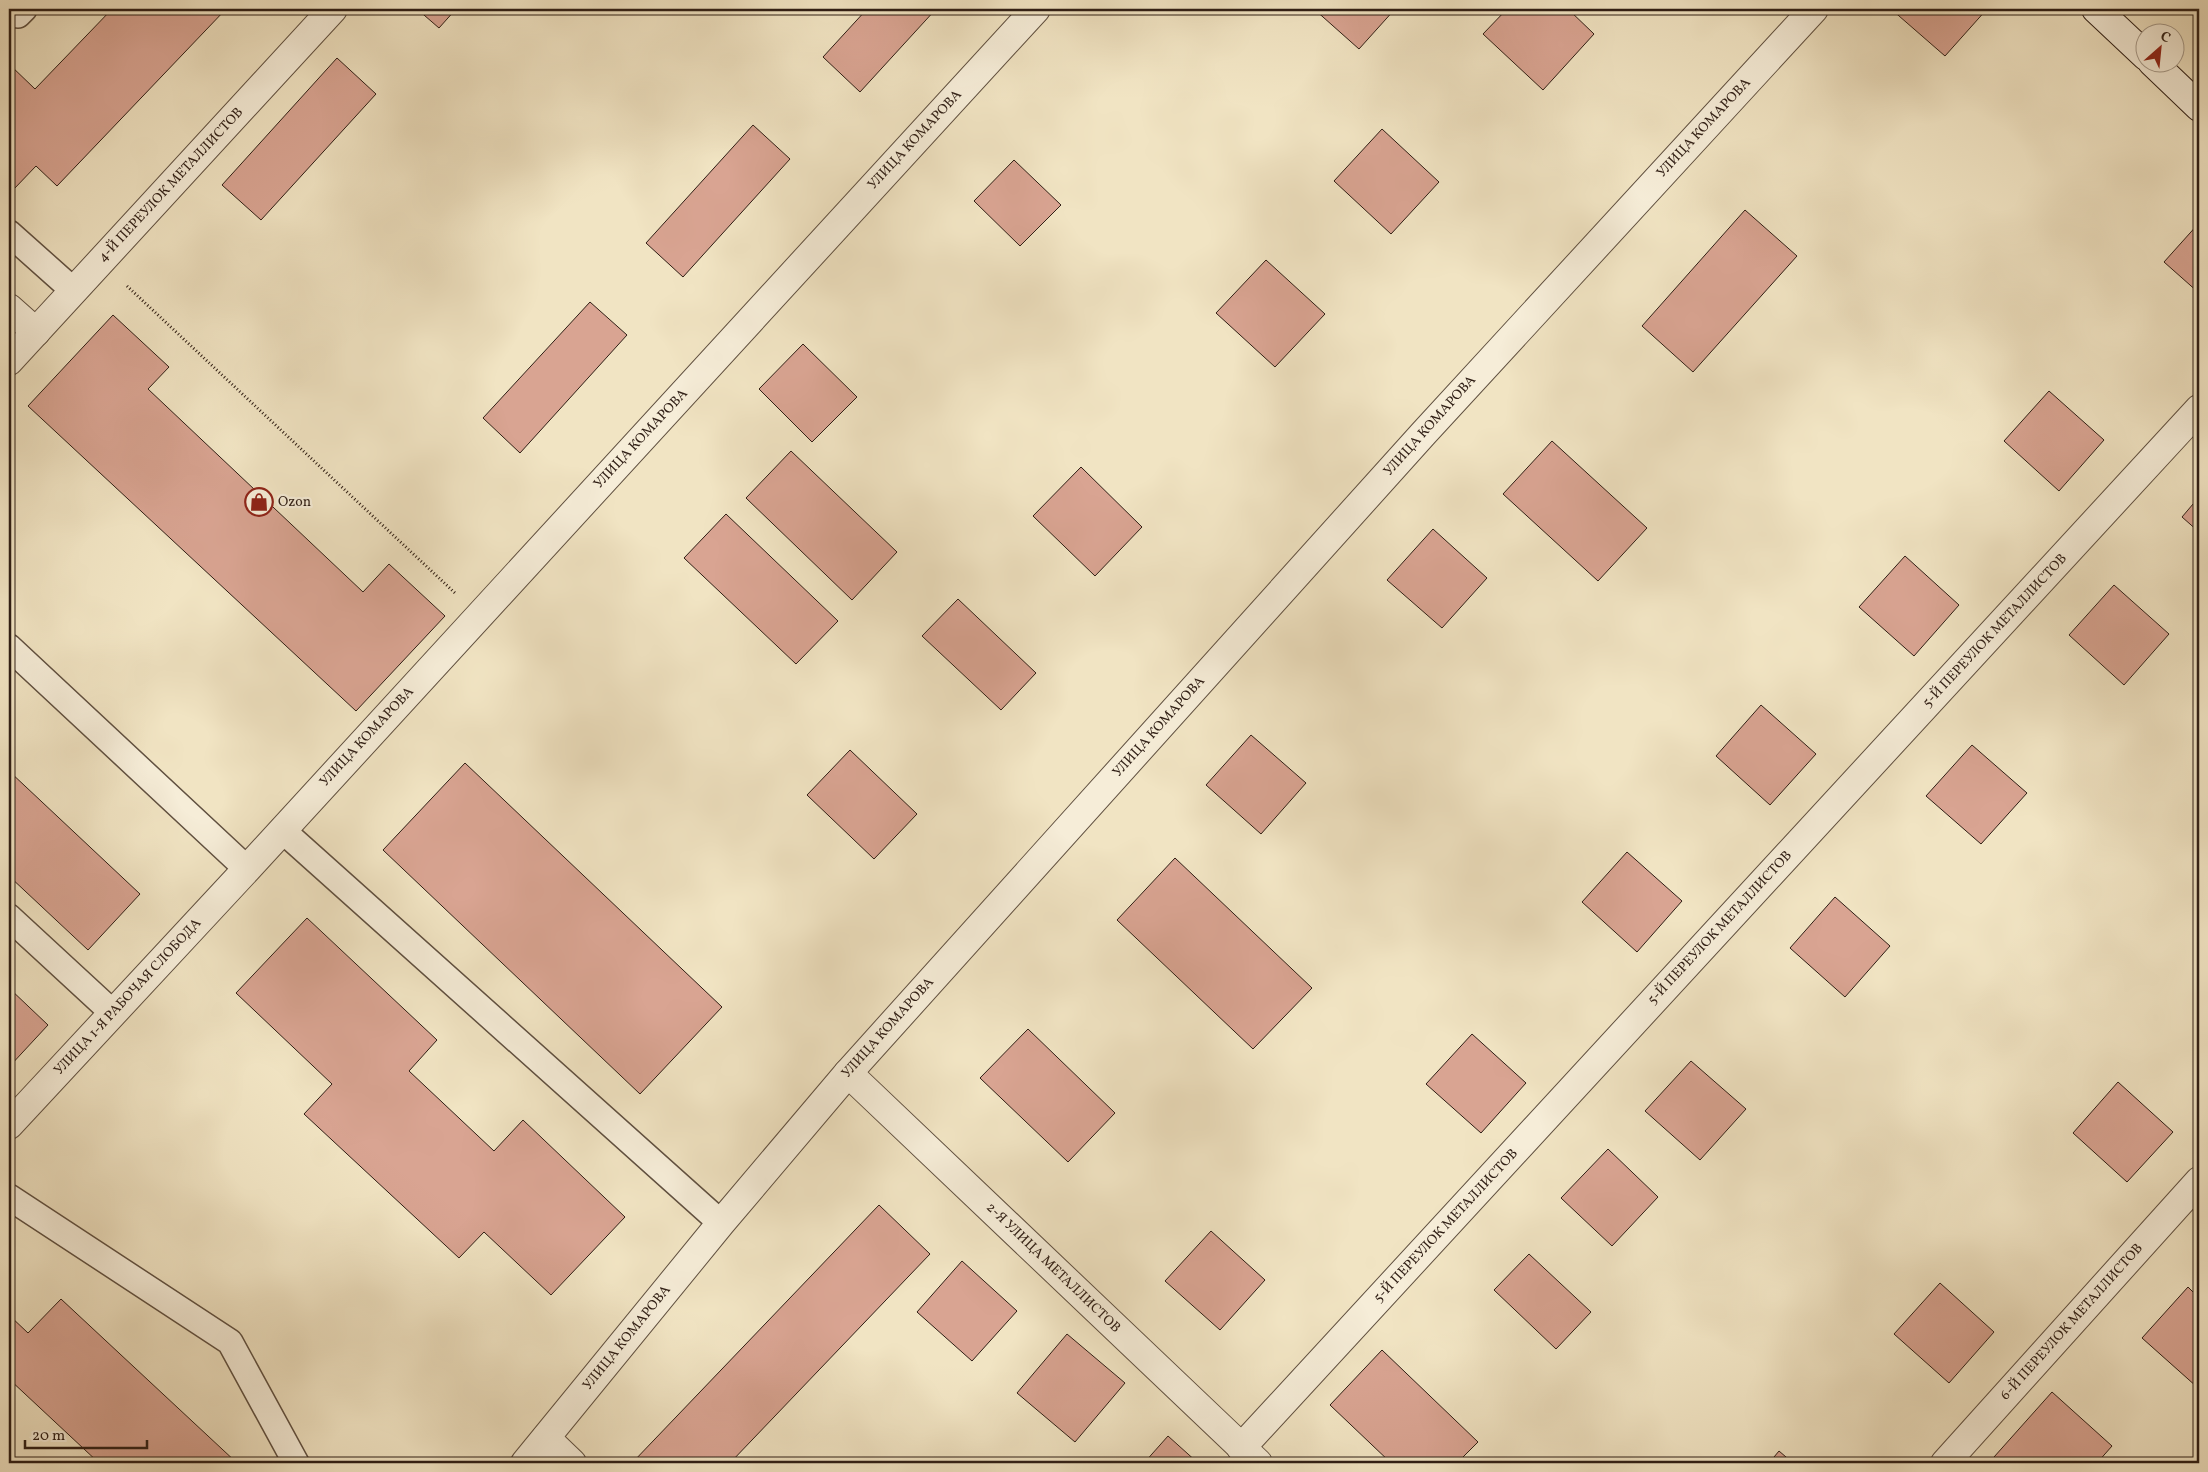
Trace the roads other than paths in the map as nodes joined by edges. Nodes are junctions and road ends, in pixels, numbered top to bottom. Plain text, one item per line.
1 (12, 9) edge
2 (24, 9) edge
3 (333, 9) edge
4 (1036, 9) edge
5 (1814, 9) edge
6 (2096, 9) edge
7 (2136, 47) edge
8 (2162, 72) edge
9 (2199, 107) edge
10 (9, 233) edge
11 (74, 291) junction
12 (9, 308) edge
13 (36, 332) junction
14 (9, 361) edge
15 (2199, 409) edge
16 (9, 647) edge
17 (282, 830) junction
18 (247, 869) junction
19 (9, 917) edge
20 (113, 1014) junction
21 (848, 1073) junction
22 (9, 1125) edge
23 (2199, 1181) edge
24 (9, 1197) edge
25 (721, 1223) junction
26 (546, 1438) junction
27 (1250, 1455) edge
28 (296, 1463) edge
29 (525, 1463) edge
30 (572, 1463) edge
31 (1945, 1463) edge

1 - 2 lane
3 - 11 street, 4-Й ПЕРЕУЛОК МЕТАЛЛИСТОВ
4 - 17 street, УЛИЦА КОМАРОВА
5 - 21 street, УЛИЦА КОМАРОВА
6 - 7 street
8 - 9 street
10 - 11 lane
11 - 13 street, 4-Й ПЕРЕУЛОК МЕТАЛЛИСТОВ
12 - 13 street
13 - 14 street, 4-Й ПЕРЕУЛОК МЕТАЛЛИСТОВ
15 - 27 street, 5-Й ПЕРЕУЛОК МЕТАЛЛИСТОВ
16 - 18 lane
17 - 18 street, УЛИЦА КОМАРОВА
17 - 25 lane
18 - 20 street, УЛИЦА 1-Я РАБОЧАЯ СЛОБОДА
19 - 20 lane
20 - 22 street, УЛИЦА 1-Я РАБОЧАЯ СЛОБОДА
21 - 25 street, УЛИЦА КОМАРОВА
21 - 27 street, 2-Я УЛИЦА МЕТАЛЛИСТОВ
23 - 31 street, 6-Й ПЕРЕУЛОК МЕТАЛЛИСТОВ
24 - 28 lane
25 - 26 street, УЛИЦА КОМАРОВА
26 - 29 street, УЛИЦА КОМАРОВА
26 - 30 street

